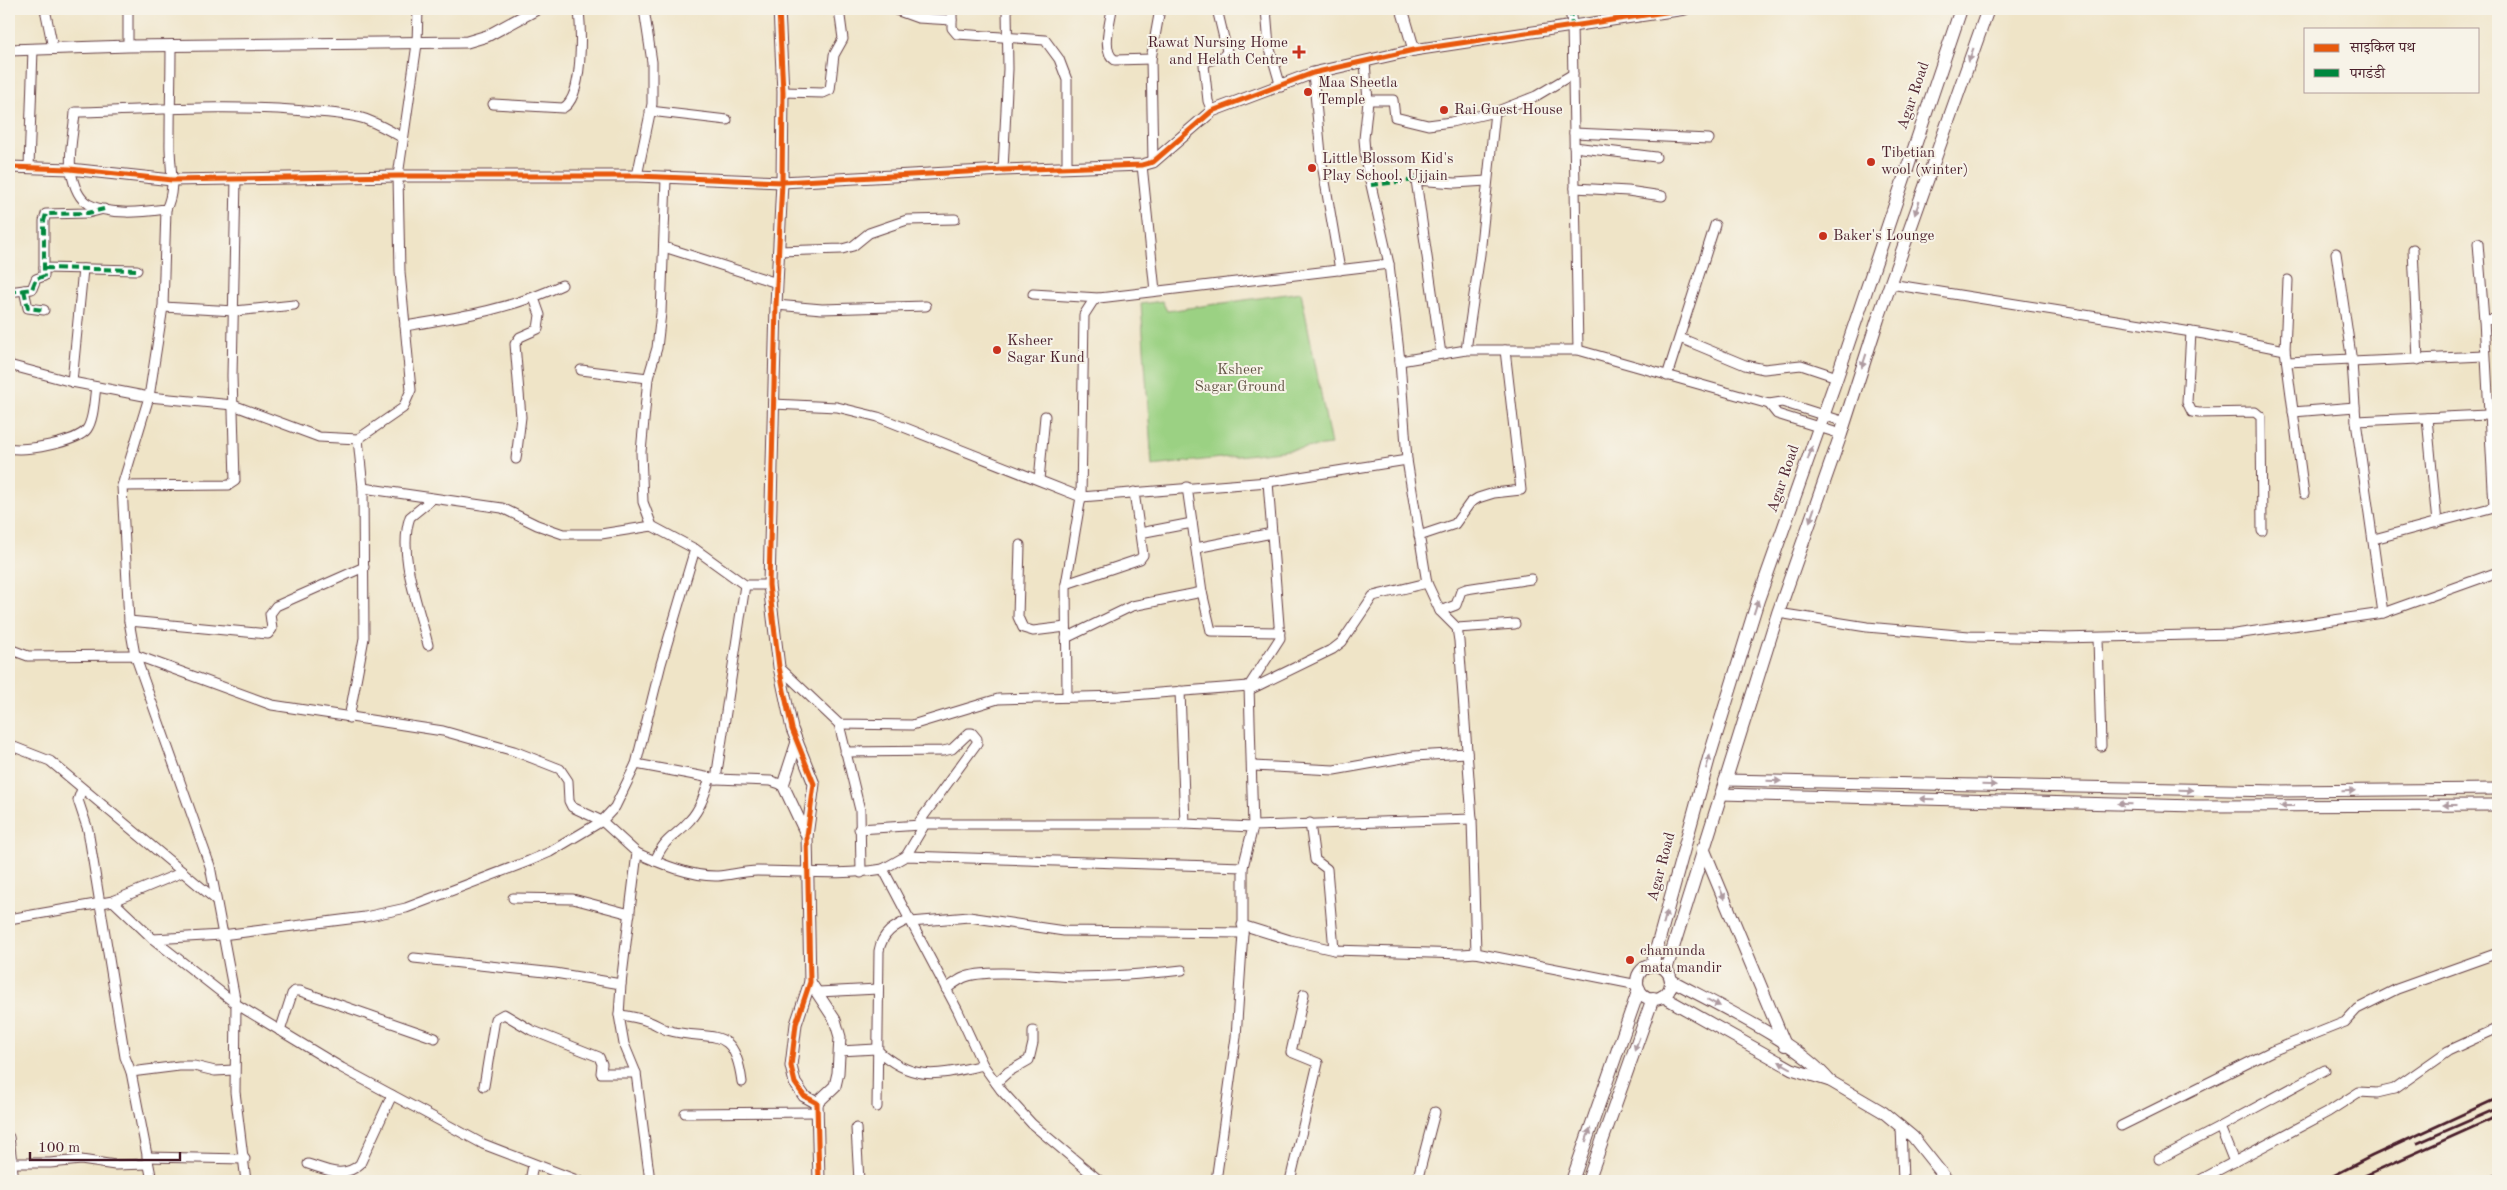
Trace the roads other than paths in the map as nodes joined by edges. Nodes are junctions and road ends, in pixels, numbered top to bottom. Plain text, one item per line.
1 (45, 9) edge
2 (128, 9) edge
3 (418, 9) edge
4 (537, 9) edge
5 (579, 9) edge
6 (644, 9) edge
7 (779, 9) edge
8 (839, 9) edge
9 (952, 9) edge
10 (1007, 9) edge
11 (1112, 9) edge
12 (1160, 9) edge
13 (1217, 9) edge
14 (1266, 9) edge
15 (1402, 9) edge
16 (1570, 9) edge
17 (1685, 9) edge
18 (1961, 9) edge
19 (1988, 9) edge
20 (896, 10) dead end
21 (952, 20) junction
22 (1572, 25) junction
23 (1008, 36) junction
24 (417, 44) junction
25 (171, 45) junction
26 (128, 46) junction
27 (52, 48) junction
28 (33, 49) junction
29 (9, 50) edge
30 (1414, 50) junction
31 (1151, 59) junction
32 (1364, 62) junction
33 (1313, 73) junction
34 (1573, 74) junction
35 (1281, 87) junction
36 (783, 92) junction
37 (1368, 100) junction
38 (493, 104) dead end
39 (170, 110) junction
40 (650, 111) junction
41 (1212, 111) junction
42 (1495, 112) junction
43 (727, 120) dead end
44 (1574, 133) junction
45 (403, 138) junction
46 (1709, 139) dead end
47 (1574, 147) junction
48 (1656, 157) dead end
49 (1147, 164) junction
50 (9, 167) edge
51 (29, 168) junction
52 (1067, 168) junction
53 (70, 169) junction
54 (1003, 170) junction
55 (398, 176) junction
56 (637, 176) junction
57 (236, 178) junction
58 (666, 179) junction
59 (172, 180) junction
60 (1487, 181) junction
61 (782, 182) junction
62 (1575, 188) junction
63 (1662, 196) dead end
64 (104, 209) junction
65 (166, 209) junction
66 (955, 219) dead end
67 (1715, 226) dead end
68 (2478, 243) dead end
69 (664, 248) junction
70 (2412, 249) dead end
71 (778, 251) junction
72 (2336, 253) dead end
73 (1389, 264) junction
74 (44, 268) junction
75 (83, 269) junction
76 (137, 270) dead end
77 (1340, 270) junction
78 (2288, 280) dead end
79 (777, 283) junction
80 (1890, 284) junction
81 (562, 285) dead end
82 (24, 290) junction
83 (1155, 291) junction
84 (9, 292) edge
85 (1033, 294) dead end
86 (534, 298) junction
87 (1099, 298) junction
88 (294, 305) dead end
89 (776, 305) junction
90 (926, 306) dead end
91 (163, 307) junction
92 (44, 310) dead end
93 (235, 311) junction
94 (2498, 318) edge
95 (2484, 320) junction
96 (405, 326) junction
97 (2191, 332) junction
98 (1680, 338) junction
99 (1466, 350) junction
100 (1505, 350) junction
101 (1578, 350) junction
102 (2285, 350) junction
103 (1440, 354) junction
104 (2484, 356) junction
105 (2352, 360) junction
106 (2418, 360) junction
107 (1400, 361) junction
108 (2287, 362) junction
109 (9, 365) edge
110 (581, 370) dead end
111 (1666, 376) junction
112 (1837, 377) junction
113 (648, 378) junction
114 (72, 382) junction
115 (96, 387) junction
116 (149, 397) junction
117 (773, 404) junction
118 (1769, 404) junction
119 (233, 405) junction
120 (2355, 407) junction
121 (2294, 412) junction
122 (1824, 415) junction
123 (2487, 415) junction
124 (1045, 416) dead end
125 (2427, 418) junction
126 (2356, 421) junction
127 (1845, 422) junction
128 (1819, 429) junction
129 (1841, 434) junction
130 (358, 439) junction
131 (9, 448) edge
132 (516, 459) dead end
133 (1407, 460) junction
134 (1038, 480) junction
135 (1268, 482) junction
136 (122, 486) junction
137 (1187, 487) junction
138 (363, 488) junction
139 (1134, 492) junction
140 (2304, 494) dead end
141 (1081, 497) junction
142 (432, 500) junction
143 (2496, 507) edge
144 (1192, 523) junction
145 (2437, 523) junction
146 (652, 526) junction
147 (2262, 531) dead end
148 (1140, 533) junction
149 (1272, 533) junction
150 (1419, 536) junction
151 (2374, 539) junction
152 (1020, 545) dead end
153 (1196, 548) junction
154 (695, 549) junction
155 (364, 567) junction
156 (2498, 572) edge
157 (1531, 579) dead end
158 (1427, 583) junction
159 (1066, 584) junction
160 (745, 585) junction
161 (768, 585) junction
162 (1202, 592) junction
163 (1440, 611) junction
164 (1778, 613) junction
165 (2382, 613) junction
166 (128, 621) junction
167 (1515, 624) dead end
168 (1066, 627) junction
169 (1457, 628) junction
170 (1280, 632) junction
171 (1066, 638) junction
172 (2098, 638) junction
173 (428, 645) dead end
174 (9, 649) edge
175 (134, 655) junction
176 (779, 667) junction
177 (1249, 688) junction
178 (1180, 692) junction
179 (1067, 697) junction
180 (349, 718) junction
181 (838, 724) junction
182 (797, 742) junction
183 (9, 745) edge
184 (2101, 746) dead end
185 (846, 752) junction
186 (1467, 753) junction
187 (636, 764) junction
188 (1253, 766) junction
189 (713, 778) junction
190 (1725, 780) junction
191 (1945, 784) junction
192 (783, 785) junction
193 (2080, 787) junction
194 (82, 789) junction
195 (2498, 789) edge
196 (2380, 790) junction
197 (1721, 794) junction
198 (1945, 800) junction
199 (2082, 803) junction
200 (2498, 805) edge
201 (2380, 806) junction
202 (1472, 819) junction
203 (602, 821) junction
204 (1310, 823) junction
205 (1184, 824) junction
206 (921, 825) junction
207 (1253, 826) junction
208 (859, 829) junction
209 (807, 836) junction
210 (1703, 848) junction
211 (637, 853) junction
212 (906, 856) junction
213 (655, 861) junction
214 (1243, 867) junction
215 (883, 870) junction
216 (183, 872) junction
217 (861, 873) junction
218 (807, 874) junction
219 (512, 898) dead end
220 (215, 899) junction
221 (113, 901) junction
222 (98, 902) junction
223 (630, 914) junction
224 (9, 919) edge
225 (911, 921) junction
226 (1242, 929) junction
227 (222, 935) junction
228 (153, 939) junction
229 (1334, 950) junction
230 (1476, 952) junction
231 (2498, 953) edge
232 (414, 958) dead end
233 (1652, 965) junction
234 (1182, 970) dead end
235 (1668, 975) junction
236 (810, 982) junction
237 (621, 984) junction
238 (1638, 987) junction
239 (946, 989) junction
240 (878, 990) junction
241 (818, 992) junction
242 (1304, 994) dead end
243 (1657, 997) junction
244 (236, 1004) junction
245 (620, 1015) junction
246 (2498, 1028) edge
247 (280, 1031) junction
248 (1033, 1031) dead end
249 (435, 1038) dead end
250 (1785, 1045) junction
251 (876, 1049) junction
252 (840, 1051) junction
253 (983, 1065) junction
254 (234, 1070) junction
255 (2325, 1070) dead end
256 (131, 1072) junction
257 (636, 1073) junction
258 (1830, 1081) junction
259 (742, 1082) dead end
260 (996, 1084) junction
261 (484, 1086) dead end
262 (392, 1095) junction
263 (818, 1107) junction
264 (877, 1107) dead end
265 (1435, 1112) dead end
266 (685, 1113) dead end
267 (1901, 1126) junction
268 (2121, 1126) dead end
269 (2220, 1127) junction
270 (856, 1128) dead end
271 (9, 1137) edge
272 (244, 1159) junction
273 (2159, 1159) dead end
274 (147, 1161) junction
275 (2234, 1162) junction
276 (12, 1163) junction
277 (308, 1164) dead end
278 (533, 1165) junction
279 (2498, 1179) edge
280 (14, 1181) edge
281 (152, 1181) edge
282 (246, 1181) edge
283 (530, 1181) edge
284 (579, 1181) edge
285 (650, 1181) edge
286 (819, 1181) edge
287 (859, 1181) edge
288 (1100, 1181) edge
289 (1216, 1181) edge
290 (1290, 1181) edge
291 (1417, 1181) edge
292 (1572, 1181) edge
293 (1588, 1181) edge
294 (1903, 1181) edge
295 (1948, 1181) edge
296 (2198, 1181) edge
297 (2492, 1181) edge

1 - 27 street
2 - 26 street
3 - 24 street
4 - 24 street
5 - 38 street
6 - 40 street
7 - 36 street
8 - 36 street
9 - 21 street
10 - 23 street
11 - 31 street
12 - 31 street
13 - 41 street
14 - 35 street
15 - 30 street
16 - 22 street
17 - 22 street
18 - 112 main road, Agar Road
19 -> 80 main road
20 - 21 street
21 - 23 street
22 - 30 street
22 - 34 street
23 - 52 street
23 - 54 street
24 - 25 street
24 - 45 street
25 - 26 street
25 - 39 street
26 - 27 street
27 - 28 street
28 - 29 street
28 - 51 street
30 - 32 street
31 - 49 street
32 - 33 street
32 - 37 street
33 - 35 street
33 - 77 street
34 - 42 street
34 - 44 street
35 - 41 street
36 - 61 street
37 - 42 street
37 - 73 street
39 - 45 street
39 - 53 street
39 - 59 street
40 - 43 street
40 - 56 street
41 - 49 street
42 - 60 street
44 - 46 street
44 - 47 street
45 - 55 street
47 - 48 street
47 - 62 street
49 - 52 street
49 - 83 street
50 - 51 street
51 - 53 street
52 - 54 street
53 - 59 street
53 - 64 street
54 - 61 street
55 - 56 street
55 - 57 street
55 - 96 street
56 - 58 street
57 - 59 street
57 - 93 street
58 - 61 street
58 - 69 street
59 - 65 street
60 - 99 street
60 - 103 street
61 - 71 street
62 - 63 street
62 - 101 street
64 - 65 street
64 - 74 street
65 - 91 street
66 - 71 street
67 - 98 street
68 - 95 street
69 - 79 street
69 - 113 street
70 - 106 street
71 - 79 street
72 - 105 street
73 - 77 street
73 - 107 street
74 - 75 street
74 - 82 street
75 - 76 street
75 - 114 street
77 - 83 street
78 - 102 street
79 - 89 street
80 - 97 street
80 -> 127 main road
81 - 86 street
82 - 84 street
82 - 92 street
83 - 87 street
85 - 87 street
86 - 96 street
86 - 132 street
87 - 141 street
88 - 93 street
89 - 90 street
89 - 117 street
91 - 93 street
91 - 116 street
93 - 119 street
94 - 95 street
95 - 104 street
96 - 130 street
97 - 102 street
97 - 147 street
98 - 111 street
98 - 112 street
99 - 100 street
99 - 103 street
100 - 101 street
100 - 150 street
101 - 111 street
102 - 108 street
103 - 107 street
104 - 106 street
104 - 123 street
105 - 106 street
105 - 108 street
105 - 120 street
107 - 133 street
108 - 121 street
109 - 114 street
110 - 113 street
111 - 118 street
112 - 122 main road, Agar Road
113 - 146 street
114 - 115 street
115 - 116 street
115 - 131 street
116 - 119 street
116 - 136 street
117 - 134 street
117 - 161 street
118 - 122 street
118 - 128 street
119 - 130 street
119 - 136 street
120 - 121 street
120 - 126 street
121 - 140 street
122 - 127 street
122 - 128 main road, Agar Road
123 - 125 street
123 - 143 street
124 - 134 street
125 - 126 street
125 - 145 street
126 - 151 street
127 - 129 main road
128 - 129 street
233 -> 128 main road, Agar Road
129 -> 164 main road
130 - 138 street
133 - 135 street
133 - 150 street
134 - 141 street
135 - 137 street
135 - 149 street
136 - 166 street
137 - 139 street
137 - 144 street
138 - 142 street
138 - 155 street
139 - 141 street
139 - 148 street
141 - 159 street
142 - 146 street
142 - 173 street
143 - 145 street
144 - 148 street
144 - 153 street
145 - 151 street
146 - 154 street
148 - 159 street
149 - 153 street
149 - 170 street
150 - 158 street
151 - 165 street
152 - 168 street
153 - 162 street
154 - 160 street
154 - 187 street
155 - 166 street
155 - 180 street
156 - 165 street
157 - 163 street
158 - 163 street
158 - 177 street
159 - 168 street
160 - 161 street
160 - 189 street
161 - 176 street
162 - 170 street
162 - 171 street
163 - 169 street
164 - 172 street
164 - 190 main road
165 - 172 street
166 - 175 street
167 - 169 street
168 - 171 street
169 - 186 street
170 - 177 street
171 - 179 street
172 - 184 street
174 - 175 street
175 - 180 street
175 - 220 street
176 - 181 street
176 - 182 street
177 - 178 street
177 - 188 street
178 - 179 street
178 - 205 street
179 - 181 street
180 - 203 street
181 - 185 street
182 - 192 street
182 - 209 street
183 - 194 street
185 - 206 street
185 - 208 street
186 - 188 street
186 - 202 street
187 - 189 street
187 - 203 street
188 - 207 street
189 - 192 street
189 - 213 street
190 -> 191 street
190 - 197 main road
191 -> 193 street
191 - 198 street
192 - 209 street
193 -> 196 street
193 - 199 street
194 - 216 street
194 - 222 street
195 - 196 street
196 - 201 street
198 -> 197 street
197 - 210 main road
198 - 199 street
201 -> 199 street
200 -> 201 street
202 - 204 street
202 - 230 street
203 - 211 street
203 - 227 street
204 - 207 street
204 - 229 street
205 - 206 street
205 - 207 street
206 - 208 street
206 - 212 street
207 - 214 street
208 - 217 street
209 - 218 street
210 - 235 main road
210 -> 250 main road
211 - 213 street
211 - 223 street
212 - 214 street
212 - 215 street
213 - 218 street
214 - 226 street
215 - 217 street
215 - 225 street
216 - 220 street
216 - 221 street
217 - 218 street
218 - 236 street
219 - 223 street
220 - 227 street
221 - 222 street
221 - 228 street
222 - 224 street
222 - 256 street
223 - 237 street
225 - 226 street
225 - 239 street
225 - 240 street
226 - 229 street
226 - 289 street
227 - 228 street
227 - 244 street
228 - 244 street
229 - 230 street
230 - 238 street
231 - 268 street
232 - 237 street
233 - 235 main road
233 - 238 main road, Agar Road
234 - 239 street
235 - 243 main road
235 -> 250 street
236 - 241 street
236 - 263 street
237 - 245 street
238 - 243 main road
292 -> 238 main road, Agar Road
239 - 253 street
240 - 241 street
240 - 251 street
241 - 252 street
242 - 290 street
258 -> 243 street
243 -> 293 main road
244 - 247 street
244 - 254 street
245 - 257 street
245 - 259 street
246 - 275 street
247 - 249 street
247 - 262 street
248 - 260 street
250 - 258 street
251 - 252 street
251 - 253 street
251 - 264 street
252 - 263 street
253 - 260 street
254 - 256 street
254 - 272 street
255 - 269 street
256 - 274 street
257 - 261 street
257 - 285 street
258 - 267 street
260 - 288 street
262 - 277 street
262 - 278 street
263 - 266 street
263 - 286 street
265 - 291 street
267 - 294 street
267 - 295 street
269 - 273 street
269 - 275 street
270 - 287 street
271 - 276 street
272 - 274 street
272 - 282 street
274 - 276 street
274 - 281 street
275 - 296 street
276 - 280 street
278 - 283 street
278 - 284 street
279 - 297 street

